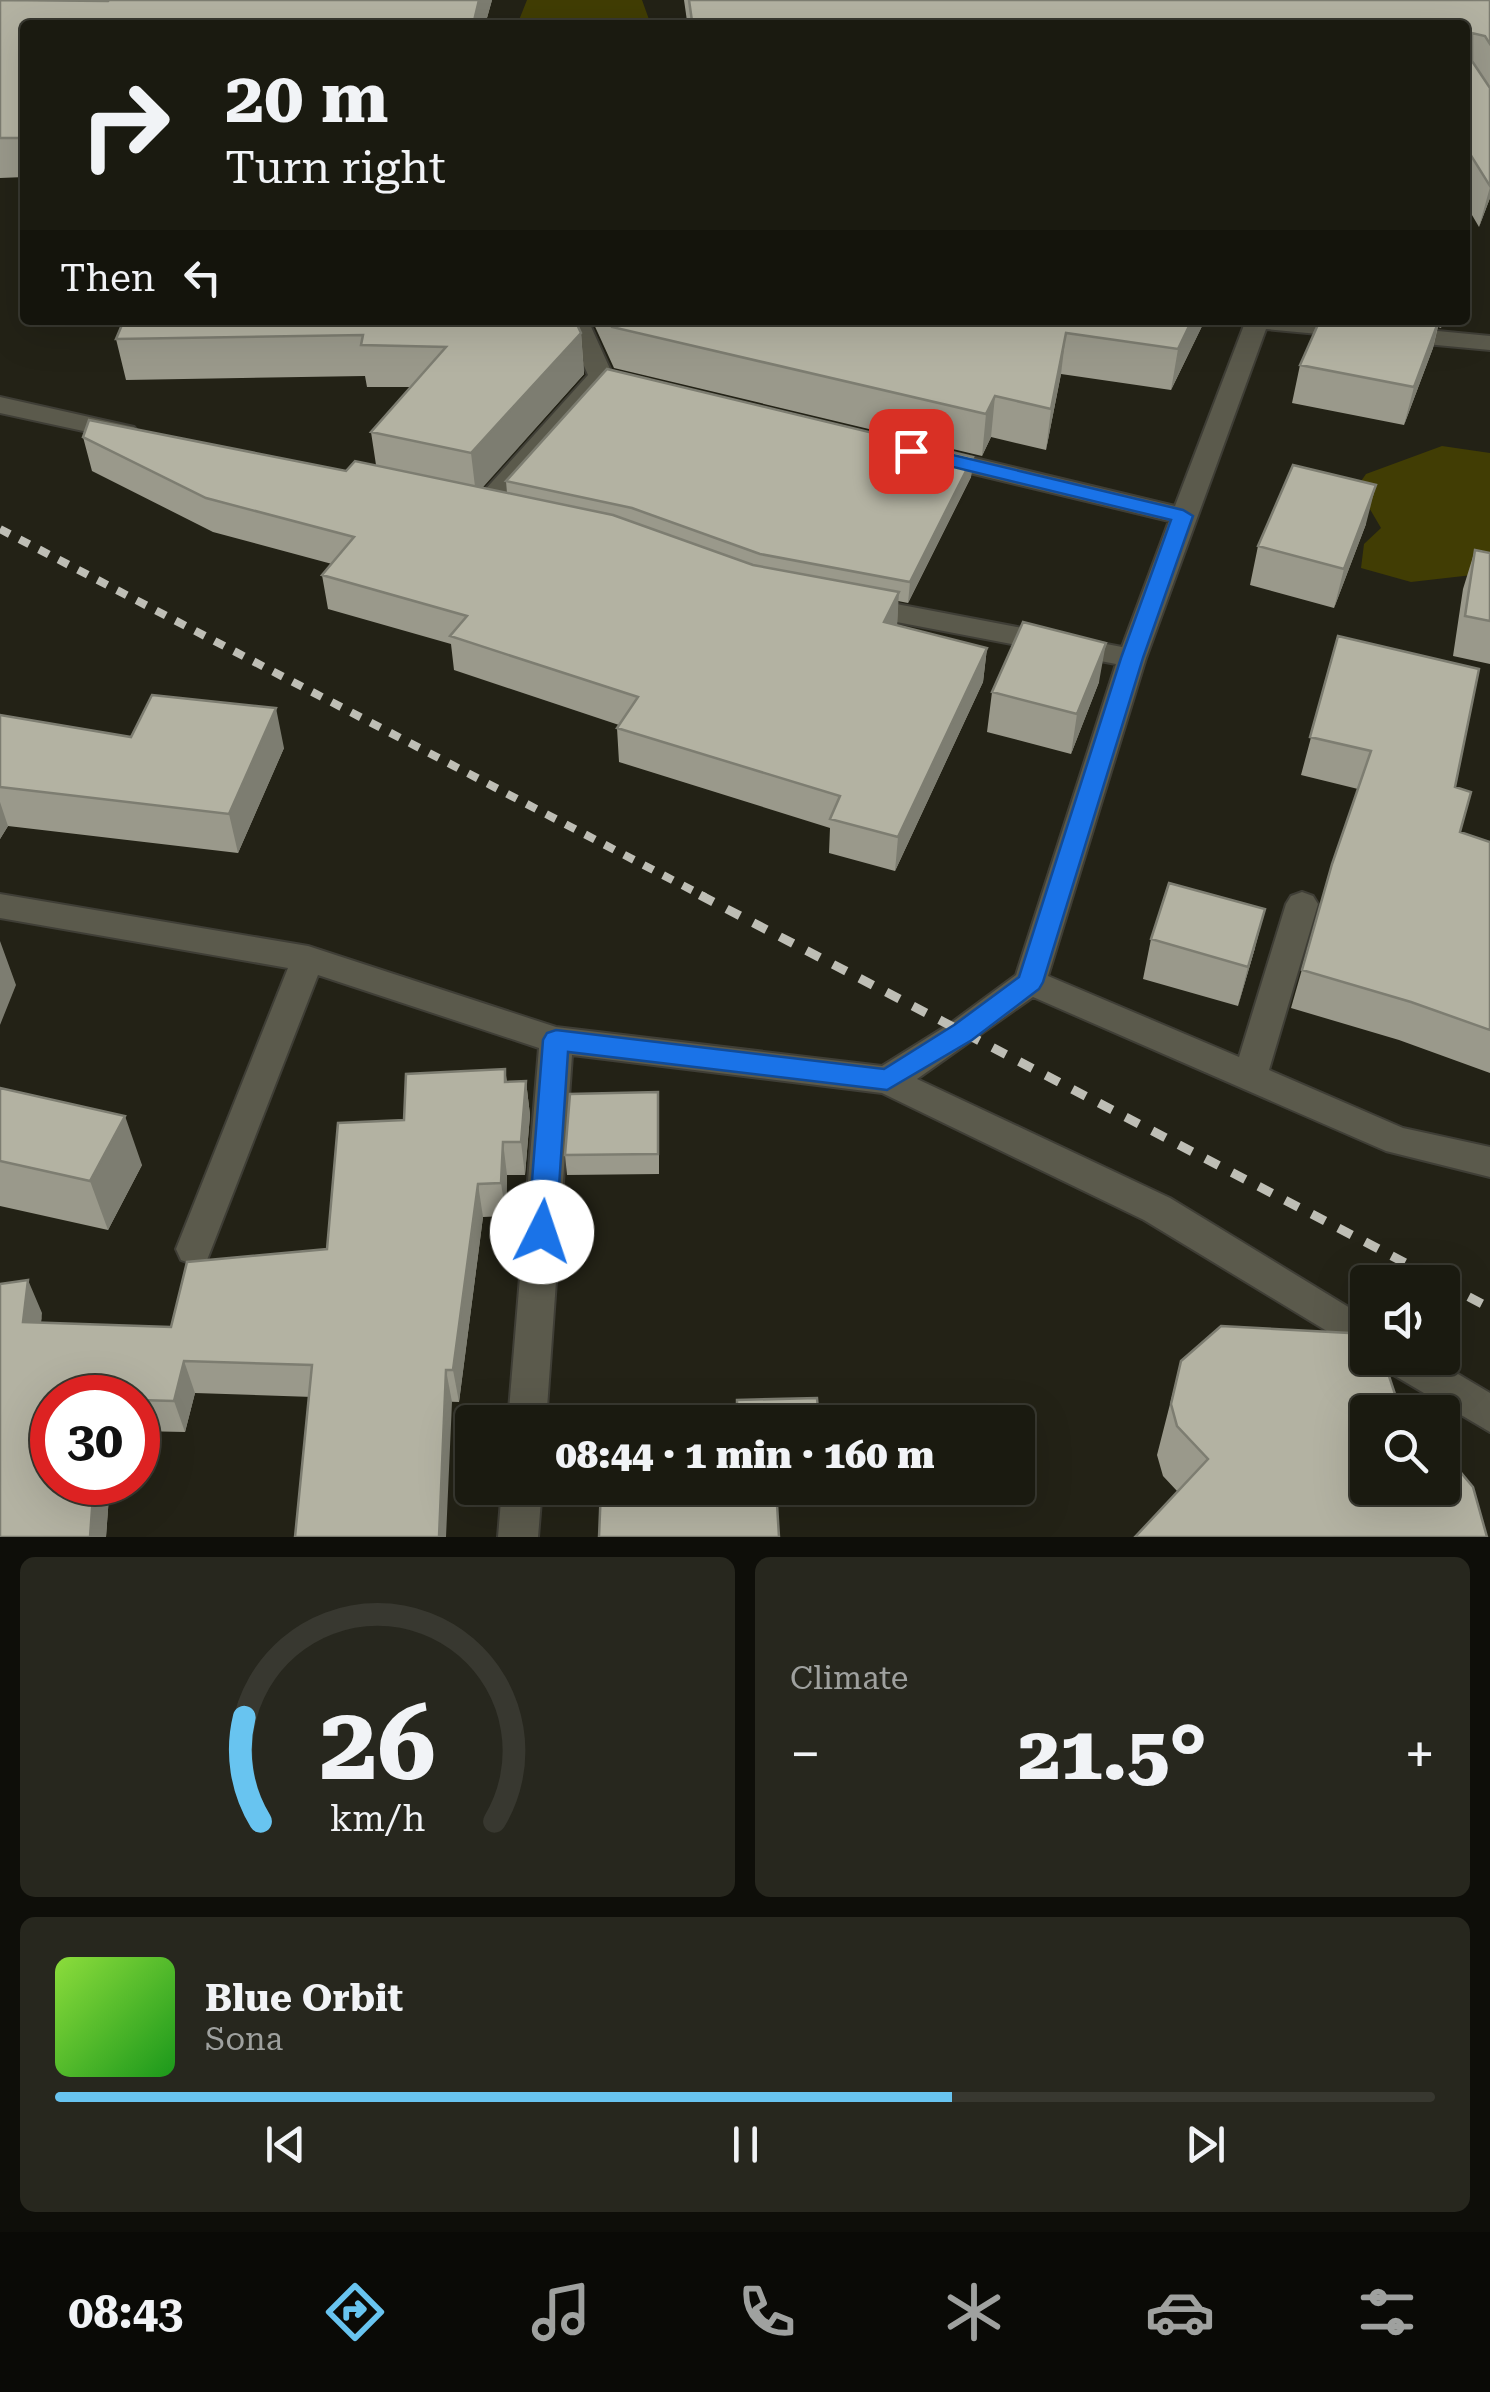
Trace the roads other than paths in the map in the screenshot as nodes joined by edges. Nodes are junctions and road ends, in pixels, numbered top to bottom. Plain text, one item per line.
1 (578, 325) edge
2 (1255, 325) edge
3 (1289, 325) edge
4 (1490, 343) edge
5 (601, 376) junction
6 (659, 390) edge
7 (0, 405) edge
8 (154, 438) edge
9 (911, 451) edge
10 (518, 516) edge
11 (1183, 516) junction
12 (830, 600) edge
13 (1132, 658) junction
14 (1302, 904) dead end
15 (0, 906) edge
16 (308, 959) junction
17 (1030, 982) junction
18 (556, 1040) junction
19 (1250, 1077) junction
20 (887, 1080) junction
21 (1490, 1162) edge
22 (194, 1250) dead end
23 (1350, 1328) edge
24 (1426, 1375) edge
25 (528, 1405) edge
26 (1490, 1414) edge
27 (521, 1505) edge
28 (518, 1537) edge

1 - 5 street
2 - 11 street
3 - 4 street
5 - 6 street
5 - 10 street
7 - 8 street
9 - 11 street
11 - 13 street
12 - 13 street
13 - 17 street
14 - 19 street
15 - 16 street
16 - 18 street
16 - 22 street
17 - 19 street
17 - 20 street
18 - 20 street
18 - 25 street
19 - 21 street
20 - 23 street
24 - 26 street
27 - 28 street

